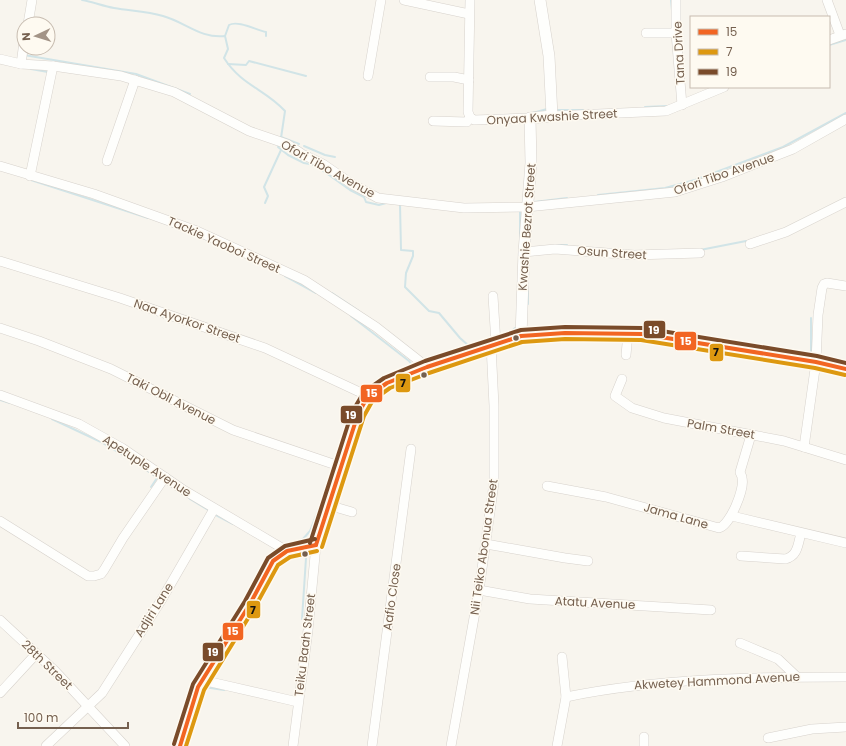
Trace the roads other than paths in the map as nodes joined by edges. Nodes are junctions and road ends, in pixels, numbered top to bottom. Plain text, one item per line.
1 (32, 0) edge
2 (381, 0) edge
3 (404, 0) edge
4 (470, 0) edge
5 (540, 0) edge
6 (676, 0) edge
7 (827, 0) edge
8 (469, 14) junction
9 (29, 16) edge
10 (646, 33) dead end
11 (676, 33) junction
12 (843, 35) edge
13 (830, 40) edge
14 (22, 56) edge
15 (0, 59) edge
16 (21, 64) junction
17 (53, 66) junction
18 (368, 76) dead end
19 (430, 77) dead end
20 (135, 80) junction
21 (469, 80) junction
22 (722, 88) edge
23 (682, 105) junction
24 (552, 116) junction
25 (470, 118) junction
26 (530, 118) junction
27 (846, 119) edge
28 (433, 122) dead end
29 (107, 161) dead end
30 (0, 166) edge
31 (30, 176) junction
32 (846, 202) edge
33 (527, 207) junction
34 (750, 244) dead end
35 (524, 252) junction
36 (700, 253) dead end
37 (0, 261) edge
38 (846, 286) edge
39 (494, 296) dead end
40 (0, 328) edge
41 (628, 333) junction
42 (521, 336) junction
43 (493, 345) junction
44 (626, 355) dead end
45 (816, 362) junction
46 (427, 367) junction
47 (846, 369) edge
48 (622, 379) dead end
49 (0, 395) edge
50 (368, 396) junction
51 (751, 435) junction
52 (804, 447) junction
53 (411, 449) dead end
54 (846, 460) edge
55 (342, 467) junction
56 (165, 477) junction
57 (547, 486) dead end
58 (328, 505) junction
59 (214, 509) junction
60 (352, 512) dead end
61 (732, 516) junction
62 (0, 521) edge
63 (801, 532) junction
64 (846, 543) edge
65 (486, 544) junction
66 (316, 545) junction
67 (287, 551) junction
68 (741, 556) dead end
69 (588, 560) dead end
70 (479, 590) junction
71 (711, 610) dead end
72 (0, 620) edge
73 (740, 643) dead end
74 (36, 654) junction
75 (562, 657) dead end
76 (796, 676) junction
77 (846, 677) edge
78 (202, 680) junction
79 (0, 693) edge
80 (566, 697) junction
81 (298, 702) junction
82 (87, 706) junction
83 (846, 727) edge
84 (768, 738) dead end
85 (46, 746) edge
86 (125, 746) edge
87 (180, 746) edge
88 (293, 746) edge
89 (372, 746) edge
90 (451, 746) edge
91 (557, 746) edge

1 - 9 street
2 - 18 street
3 - 8 street
4 - 8 street, Onyaa Kwashie Street
5 - 24 street
6 - 11 street, Tana Drive
7 - 12 street
8 - 21 street, Onyaa Kwashie Street
10 - 11 street
11 - 23 street, Tana Drive
12 - 13 street
14 - 16 street
15 - 16 street, Ofori Tibo Avenue
16 - 17 street, Ofori Tibo Avenue
17 - 20 street, Ofori Tibo Avenue
17 - 31 street
19 - 21 street
20 - 29 street
20 - 33 street, Ofori Tibo Avenue
21 - 25 street, Onyaa Kwashie Street
22 - 23 street, Onyaa Kwashie Street
23 - 24 street, Onyaa Kwashie Street
24 - 26 street, Onyaa Kwashie Street
25 - 26 street, Onyaa Kwashie Street
25 - 28 street
26 - 33 street, Kwashie Bezrot Street
27 - 33 street, Ofori Tibo Avenue
30 - 31 street, Tackie Yaoboi Street
31 - 46 street, Tackie Yaoboi Street
32 - 34 street
33 - 35 street, Kwashie Bezrot Street
35 - 36 street, Osun Street
35 - 42 street, Kwashie Bezrot Street
37 - 50 street, Naa Ayorkor Street
38 - 45 street
39 - 43 street, Nii Teiko Abonua Street
40 - 55 street, Taki Obli Avenue
41 - 42 street
41 - 44 street
41 - 45 street
42 - 43 street
43 - 46 street
43 - 65 street, Nii Teiko Abonua Street
45 - 47 street
45 - 52 street
46 - 50 street
48 - 51 street, Palm Street
49 - 56 street, Apetuple Avenue
50 - 55 street
51 - 52 street, Palm Street
51 - 61 street
52 - 54 street, Palm Street
53 - 89 street, Aafio Close
55 - 58 street
56 - 59 street, Apetuple Avenue
56 - 62 street
57 - 61 street, Jama Lane
58 - 60 street
58 - 66 street
59 - 67 street, Apetuple Avenue
59 - 82 street, Adjiri Lane
61 - 63 street
63 - 64 street
63 - 68 street
65 - 69 street
65 - 70 street, Nii Teiko Abonua Street
66 - 67 street
66 - 81 street, Teiku Baah Street
67 - 78 street
70 - 71 street, Atatu Avenue
70 - 90 street, Nii Teiko Abonua Street
72 - 74 street, 28th Street
73 - 76 street
74 - 79 street
74 - 82 street, 28th Street
75 - 80 street
76 - 77 street, Akwetey Hammond Avenue
76 - 80 street, Akwetey Hammond Avenue
78 - 81 street
78 - 87 street
80 - 91 street
81 - 88 street, Teiku Baah Street
82 - 85 street, Adjiri Lane
82 - 86 street, 28th Street
83 - 84 street

